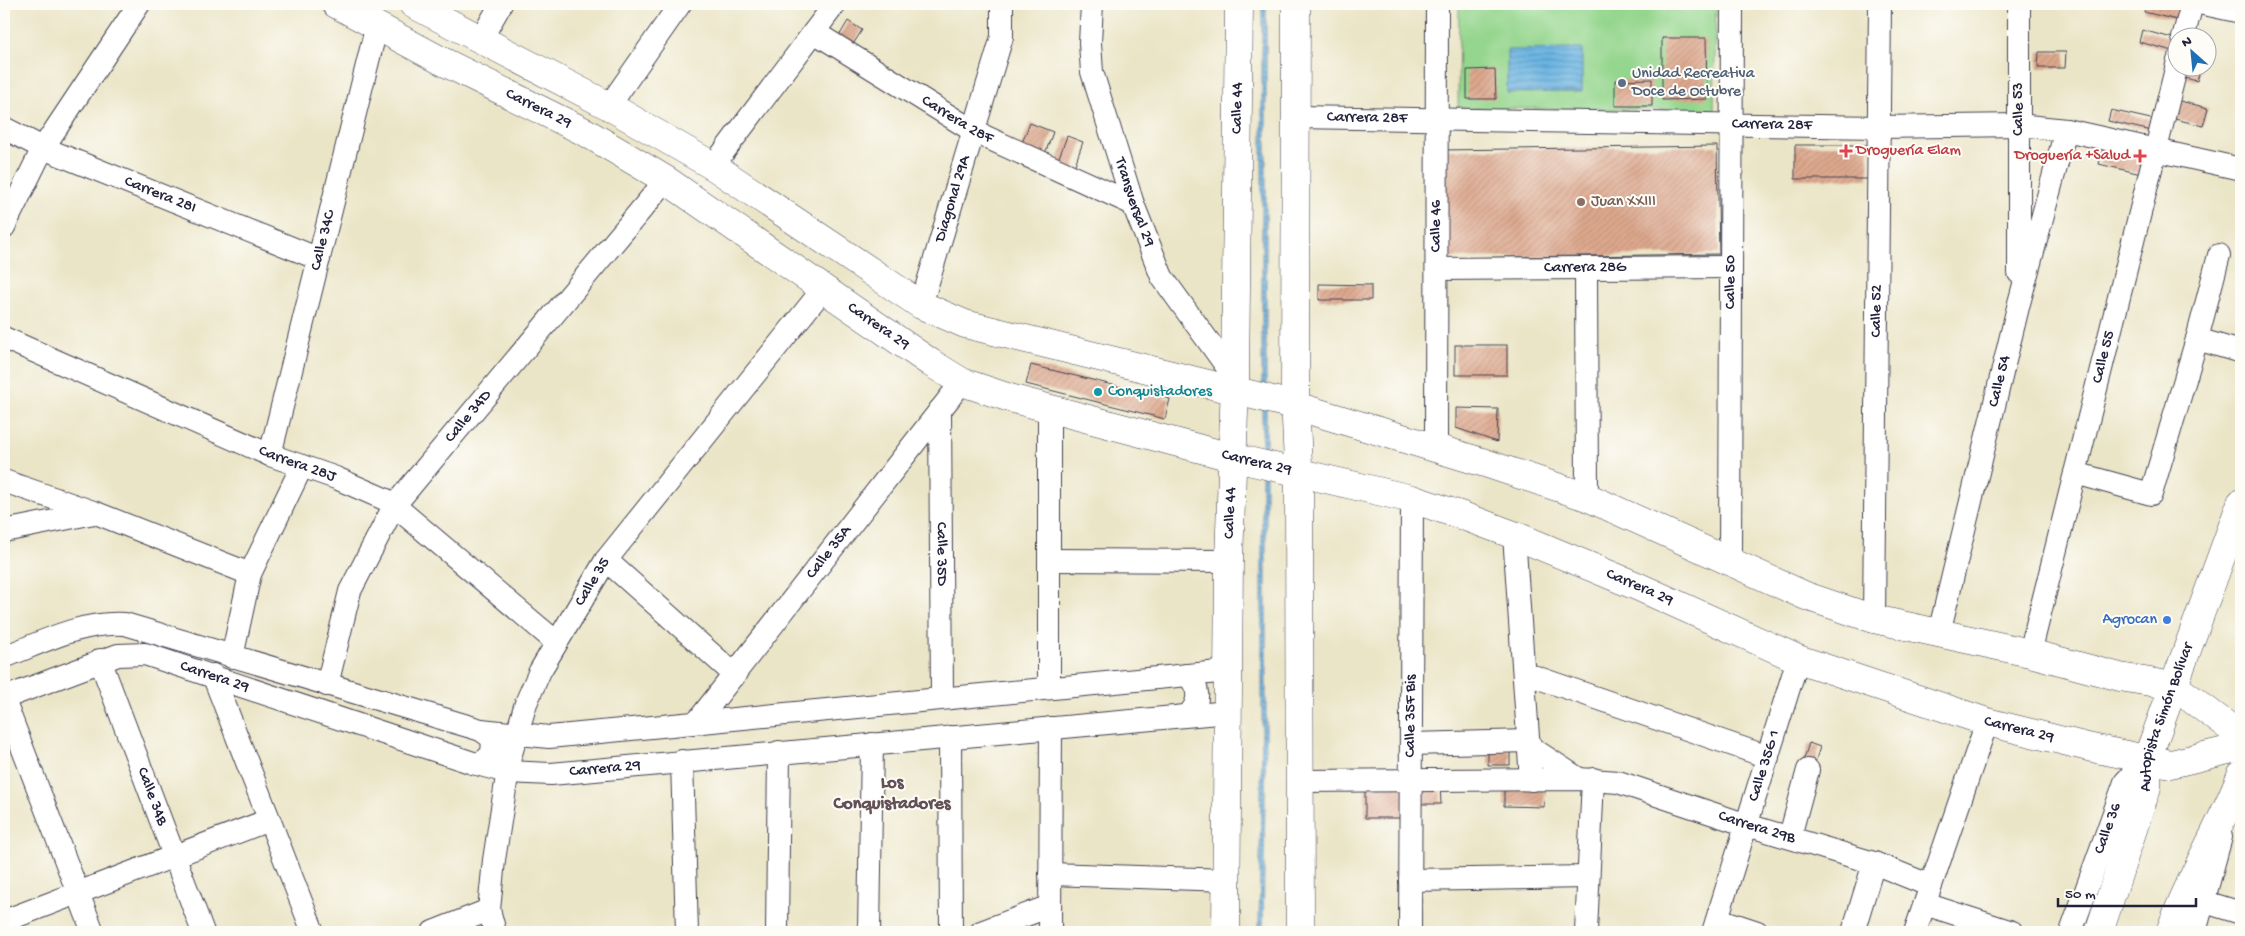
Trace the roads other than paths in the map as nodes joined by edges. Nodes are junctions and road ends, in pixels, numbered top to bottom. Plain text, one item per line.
1 (139, 4) edge
2 (336, 4) edge
3 (413, 4) edge
4 (501, 4) edge
5 (680, 4) edge
6 (835, 4) edge
7 (1002, 4) edge
8 (1092, 4) edge
9 (1239, 4) edge
10 (1296, 4) edge
11 (1437, 4) edge
12 (1732, 4) edge
13 (1880, 4) edge
14 (2019, 4) edge
15 (2192, 4) edge
16 (2204, 4) edge
17 (2241, 12) edge
18 (377, 25) junction
19 (2186, 28) edge
20 (814, 32) junction
21 (481, 39) junction
22 (2174, 78) edge
23 (609, 106) junction
24 (1297, 117) junction
25 (1437, 119) junction
26 (1732, 124) junction
27 (2019, 124) junction
28 (1880, 127) junction
29 (4, 128) edge
30 (2066, 130) junction
31 (975, 132) junction
32 (43, 148) junction
33 (2156, 150) junction
34 (713, 166) junction
35 (2241, 169) edge
36 (666, 180) junction
37 (1134, 204) junction
38 (4, 227) edge
39 (2219, 255) dead end
40 (319, 259) junction
41 (1731, 267) junction
42 (1437, 268) junction
43 (1586, 268) junction
44 (824, 288) junction
45 (2019, 303) junction
46 (921, 305) junction
47 (4, 338) edge
48 (2197, 339) junction
49 (2241, 352) edge
50 (962, 382) junction
51 (1236, 387) junction
52 (1292, 405) junction
53 (1050, 408) junction
54 (940, 410) junction
55 (1436, 447) junction
56 (270, 455) junction
57 (1234, 457) junction
58 (302, 466) junction
59 (1293, 471) junction
60 (2075, 473) junction
61 (4, 482) edge
62 (1587, 497) junction
63 (1412, 499) junction
64 (2241, 503) edge
65 (394, 506) junction
66 (96, 513) junction
67 (4, 530) edge
68 (1514, 535) junction
69 (606, 560) junction
70 (1049, 560) junction
71 (1229, 561) junction
72 (1730, 561) junction
73 (250, 574) junction
74 (1874, 618) junction
75 (1939, 633) junction
76 (556, 642) junction
77 (2030, 653) junction
78 (4, 657) edge
79 (232, 657) junction
80 (1798, 659) junction
81 (100, 660) junction
82 (1229, 671) junction
83 (1524, 674) junction
84 (213, 675) junction
85 (735, 675) junction
86 (1187, 675) junction
87 (327, 685) junction
88 (2174, 686) junction
89 (1049, 687) junction
90 (942, 698) junction
91 (4, 699) edge
92 (1229, 712) junction
93 (1188, 715) junction
94 (697, 722) junction
95 (1988, 722) junction
96 (1051, 728) junction
97 (481, 730) junction
98 (516, 734) junction
99 (2241, 736) edge
100 (549, 737) junction
101 (950, 737) junction
102 (872, 744) junction
103 (1410, 744) junction
104 (1529, 744) junction
105 (2241, 748) edge
106 (779, 752) junction
107 (1768, 757) junction
108 (2147, 759) junction
109 (682, 761) junction
110 (473, 764) junction
111 (1808, 770) dead end
112 (506, 772) junction
113 (551, 774) junction
114 (2241, 775) edge
115 (1586, 779) junction
116 (1300, 780) junction
117 (1410, 780) junction
118 (1531, 780) junction
119 (269, 820) junction
120 (1747, 825) junction
121 (1790, 836) junction
122 (175, 855) junction
123 (1874, 863) junction
124 (1050, 874) junction
125 (1587, 876) junction
126 (1227, 880) junction
127 (1410, 880) junction
128 (78, 892) junction
129 (1928, 895) junction
130 (2194, 898) junction
131 (1050, 906) junction
132 (489, 910) junction
133 (2241, 913) edge
134 (4, 921) edge
135 (1716, 925) edge
136 (93, 932) edge
137 (203, 932) edge
138 (313, 932) edge
139 (434, 932) edge
140 (495, 932) edge
141 (687, 932) edge
142 (777, 932) edge
143 (869, 932) edge
144 (951, 932) edge
145 (981, 932) edge
146 (1050, 932) edge
147 (1226, 932) edge
148 (1300, 932) edge
149 (1410, 932) edge
150 (1586, 932) edge
151 (1757, 932) edge
152 (1853, 932) edge
153 (1915, 932) edge
154 (2012, 932) edge
155 (2071, 932) edge
156 (2099, 932) edge
157 (2170, 932) edge
158 (2195, 932) edge

1 - 32 street
2 - 18 main road, Carrera 29
3 - 21 main road
4 - 21 street
5 - 23 street
6 - 20 street
7 - 31 street, Diagonal 29A
8 - 37 street, Transversal 29
9 - 51 main road, Calle 44
10 - 24 main road
11 - 25 street, Calle 46
12 - 26 street, Calle 50
13 - 28 street, Calle 52
14 - 27 street, Calle 53
15 - 19 street
16 - 17 street
18 - 36 main road, Carrera 29
18 - 40 street, Calle 34C
20 - 31 street, Carrera 28F
20 - 34 street
21 - 23 main road
22 - 33 street, Calle 55
23 - 34 main road
24 - 25 street, Carrera 28F
24 - 52 main road
25 - 26 street, Carrera 28F
25 - 42 street, Calle 46
26 - 28 street, Carrera 28F
26 - 41 street, Calle 50
27 - 28 street, Carrera 28F
27 - 30 street, Carrera 28F
27 - 45 street, Calle 53
28 - 74 street, Calle 52
29 - 32 street, Carrera 28I
30 - 33 street, Carrera 28F
30 - 45 street, Calle 54
31 - 37 street, Carrera 28F
31 - 46 street, Diagonal 29A
32 - 38 street
32 - 40 street, Carrera 28I
33 - 35 street, Carrera 28F
33 - 60 street, Calle 55
34 - 46 main road
36 - 44 main road, Carrera 29
36 - 65 street, Calle 34D
37 - 51 street, Transversal 29
39 - 48 street
40 - 56 street, Calle 34C
41 - 43 street, Carrera 28G
41 - 72 street, Calle 50
42 - 43 street, Carrera 28G
42 - 55 street, Calle 46
43 - 62 street
44 - 50 main road, Carrera 29
44 - 69 street, Calle 35
45 - 75 street, Calle 54
46 - 51 main road
47 - 56 street, Carrera 28J
48 - 49 street
48 - 60 street
50 - 53 main road, Carrera 29
50 - 54 street, Calle 35A
51 - 52 main road
51 - 57 main road, Calle 44
52 - 55 main road
52 - 59 main road
53 - 57 main road, Carrera 29
53 - 70 street
54 - 85 street, Calle 35A
54 - 90 street, Calle 35D
55 - 62 main road
56 - 58 street, Carrera 28J
57 - 59 main road, Carrera 29
57 - 71 main road, Calle 44
58 - 65 street, Carrera 28J
58 - 73 street
59 - 63 main road, Carrera 29
59 - 116 main road
60 - 77 street, Calle 55
61 - 66 street
62 - 72 main road
63 - 68 main road, Carrera 29
63 - 103 street, Calle 35F Bis
64 - 88 main road, Autopista Simón Bolívar
65 - 76 street, Carrera 28J
65 - 87 street, Calle 34D
66 - 67 street
66 - 73 street
68 - 80 main road, Carrera 29
68 - 83 street
69 - 76 street, Calle 35
69 - 85 street
70 - 71 street
70 - 89 street
71 - 82 main road, Calle 44
72 - 74 main road
73 - 79 street
74 - 75 main road
75 - 77 main road
76 - 98 street, Calle 35
77 - 88 main road
78 - 79 street, Carrera 29
79 - 87 street, Carrera 29
80 - 95 main road, Carrera 29
80 - 107 street, Calle 35G 1
81 - 84 street, Carrera 29
81 - 91 street, Carrera 29
81 - 122 street, Calle 34B
82 - 86 street, Carrera 29
82 - 92 main road, Calle 44
83 - 104 street
83 - 107 street
84 - 110 street, Carrera 29
84 - 119 street
85 - 94 street, Calle 35A
86 - 89 street, Carrera 29
86 - 93 street
87 - 97 street, Carrera 29
88 - 99 main road
88 - 108 main road, Autopista Simón Bolívar
89 - 90 street, Carrera 29
90 - 94 street, Carrera 29
91 - 128 street
92 - 93 street, Carrera 29
92 - 126 main road, Calle 44
93 - 96 street, Carrera 29
94 - 100 street, Carrera 29
95 - 108 main road, Carrera 29
95 - 129 street
96 - 101 street, Carrera 29
96 - 124 street
97 - 98 street, Carrera 29
97 - 110 street
98 - 100 street, Carrera 29
98 - 112 street, Calle 35
100 - 113 street
101 - 102 street, Carrera 29
101 - 144 street
102 - 106 street, Carrera 29
102 - 143 street
103 - 104 street
103 - 117 street, Calle 35F Bis
104 - 115 street, Carrera 29B
104 - 118 street
105 - 108 main road, Carrera 29
106 - 109 street, Carrera 29
106 - 142 street
107 - 120 street, Calle 35G 1
108 - 155 street, Calle 36
108 - 156 main road, Autopista Simón Bolívar
109 - 113 street, Carrera 29
109 - 141 street
110 - 112 street, Carrera 29
111 - 121 street
112 - 113 street, Carrera 29
112 - 132 street, Calle 35
114 - 130 main road
115 - 118 street, Carrera 29B
115 - 120 street, Carrera 29B
115 - 125 street
116 - 117 street, Carrera 29B
116 - 148 main road
117 - 118 street, Carrera 29B
117 - 127 street, Calle 35F Bis
119 - 122 street
119 - 138 street
120 - 121 street, Carrera 29B
120 - 135 street, Calle 35G 1
121 - 123 street, Carrera 29B
122 - 128 street
122 - 137 street, Calle 34B
123 - 129 street, Carrera 29B
123 - 152 street
124 - 126 street
124 - 131 street
125 - 127 street
125 - 150 street
126 - 147 main road, Calle 44
127 - 149 street, Calle 35F Bis
128 - 134 street
128 - 136 street
129 - 153 street
129 - 154 street, Carrera 29B
130 - 133 street
130 - 157 main road
130 - 158 street
131 - 145 street
131 - 146 street
132 - 139 street
132 - 140 street, Calle 35
135 - 151 street

